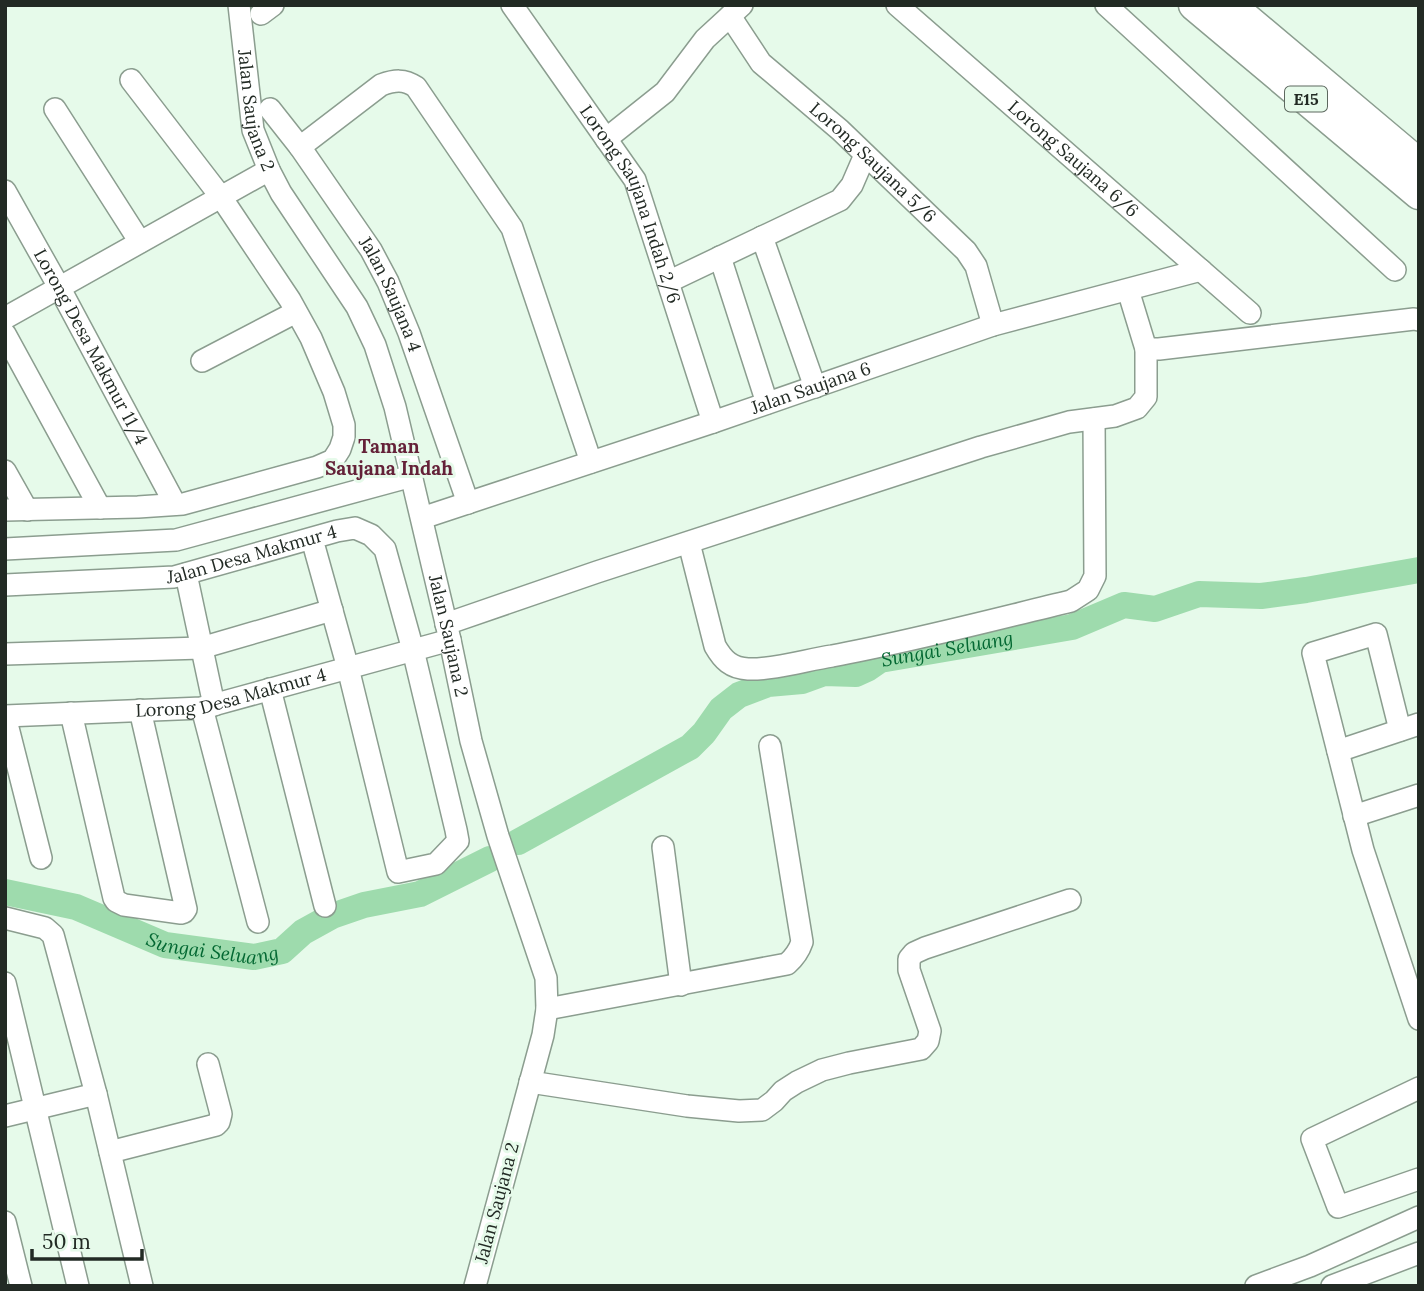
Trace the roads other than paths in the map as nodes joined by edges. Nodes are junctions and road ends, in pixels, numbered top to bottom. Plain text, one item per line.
1 (239, 5) edge
2 (897, 5) edge
3 (1106, 5) edge
4 (1194, 5) edge
5 (1230, 5) edge
6 (523, 9) edge
7 (736, 11) edge
8 (131, 80) dead end
9 (55, 109) dead end
10 (270, 109) dead end
11 (606, 139) junction
12 (300, 148) junction
13 (865, 155) junction
14 (1419, 164) edge
15 (269, 170) junction
16 (5, 191) edge
17 (1419, 194) edge
18 (220, 197) junction
19 (761, 237) junction
20 (141, 242) junction
21 (720, 257) junction
22 (1201, 270) junction
23 (1395, 270) dead end
24 (668, 282) junction
25 (59, 287) junction
26 (1128, 290) junction
27 (296, 312) junction
28 (1250, 313) dead end
29 (5, 318) edge
30 (1419, 320) edge
31 (993, 325) junction
32 (5, 334) edge
33 (1146, 349) junction
34 (202, 361) dead end
35 (815, 387) junction
36 (767, 403) junction
37 (1094, 419) junction
38 (713, 422) junction
39 (592, 462) junction
40 (5, 471) edge
41 (412, 476) junction
42 (468, 503) junction
43 (175, 504) junction
44 (100, 508) junction
45 (5, 510) edge
46 (27, 510) junction
47 (422, 518) junction
48 (312, 539) junction
49 (689, 543) junction
50 (5, 549) edge
51 (186, 575) junction
52 (5, 586) edge
53 (332, 610) junction
54 (448, 632) junction
55 (201, 648) junction
56 (413, 650) junction
57 (5, 654) edge
58 (348, 668) junction
59 (270, 689) junction
60 (208, 706) junction
61 (139, 710) junction
62 (71, 713) junction
63 (5, 716) edge
64 (1410, 727) edge
65 (770, 746) dead end
66 (1338, 751) junction
67 (1417, 802) edge
68 (1354, 816) junction
69 (663, 847) dead end
70 (41, 858) dead end
71 (1070, 900) dead end
72 (326, 906) dead end
73 (5, 918) edge
74 (258, 922) dead end
75 (5, 983) edge
76 (681, 985) junction
77 (1417, 1008) edge
78 (547, 1009) junction
79 (208, 1063) dead end
80 (530, 1082) junction
81 (1419, 1088) edge
82 (96, 1094) junction
83 (35, 1109) junction
84 (5, 1116) edge
85 (110, 1152) junction
86 (1419, 1179) edge
87 (1419, 1217) edge
88 (5, 1222) edge
89 (1419, 1253) edge
90 (1378, 1278) edge
91 (21, 1286) edge
92 (78, 1286) edge
93 (142, 1286) edge
94 (475, 1286) edge
95 (1256, 1286) edge
96 (1332, 1286) edge

1 - 15 street, Jalan Saujana 2
2 - 22 street, Lorong Saujana 6/6
3 - 23 street
4 - 17 highway, E15
5 - 14 highway, E15
6 - 11 street, Lorong Saujana Indah 2/6
7 - 11 street
7 - 13 street, Lorong Saujana 5/6
8 - 18 street
9 - 20 street
10 - 12 street, Jalan Saujana 4
11 - 24 street, Lorong Saujana Indah 2/6
12 - 39 street
12 - 42 street, Jalan Saujana 4
13 - 19 street
13 - 31 street, Lorong Saujana 5/6
15 - 18 street
15 - 41 street, Jalan Saujana 2
16 - 25 street, Lorong Desa Makmur 11/4
18 - 20 street
18 - 27 street
19 - 21 street
19 - 35 street
20 - 25 street
21 - 24 street
21 - 36 street
22 - 26 street, Jalan Saujana 6
22 - 28 street, Lorong Saujana 6/6
24 - 38 street, Lorong Saujana Indah 2/6
25 - 29 street
25 - 43 street, Lorong Desa Makmur 11/4
26 - 31 street, Jalan Saujana 6
26 - 33 street, Lorong Desa Makmur 4
27 - 34 street
27 - 43 street
30 - 33 street
31 - 35 street, Jalan Saujana 6
32 - 44 street
33 - 37 street, Lorong Desa Makmur 4
35 - 36 street, Jalan Saujana 6
36 - 38 street, Jalan Saujana 6
37 - 49 street, Lorong Desa Makmur 4
37 - 49 street
38 - 39 street, Jalan Saujana 6
39 - 42 street, Jalan Saujana 6
40 - 46 street
41 - 47 street, Jalan Saujana 2
41 - 50 street
42 - 47 street, Jalan Saujana 6
43 - 44 street
44 - 46 street
45 - 46 street
47 - 54 street, Jalan Saujana 2
48 - 51 street, Jalan Desa Makmur 4
48 - 53 street
48 - 56 street, Jalan Desa Makmur 4
49 - 54 street, Lorong Desa Makmur 4
51 - 52 street, Jalan Desa Makmur 4
51 - 55 street
53 - 55 street
53 - 58 street
54 - 56 street, Lorong Desa Makmur 4
54 - 78 street, Jalan Saujana 2
55 - 57 street
55 - 60 street
56 - 58 street, Lorong Desa Makmur 4
56 - 58 street, Jalan Desa Makmur 4
58 - 59 street, Lorong Desa Makmur 4
59 - 60 street, Lorong Desa Makmur 4
59 - 72 street
60 - 61 street, Lorong Desa Makmur 4
60 - 74 street
61 - 62 street, Lorong Desa Makmur 4
61 - 62 street
62 - 63 street, Lorong Desa Makmur 4
63 - 70 street
64 - 66 street
64 - 66 street
65 - 76 street
66 - 68 street
67 - 68 street
68 - 77 street
69 - 76 street
71 - 80 street
73 - 82 street
75 - 83 street
76 - 78 street
78 - 80 street, Jalan Saujana 2
79 - 85 street
80 - 94 street, Jalan Saujana 2
81 - 86 street
82 - 83 street
82 - 85 street
83 - 84 street
83 - 92 street
85 - 93 street
87 - 95 street
88 - 91 street
89 - 90 street
90 - 96 street

